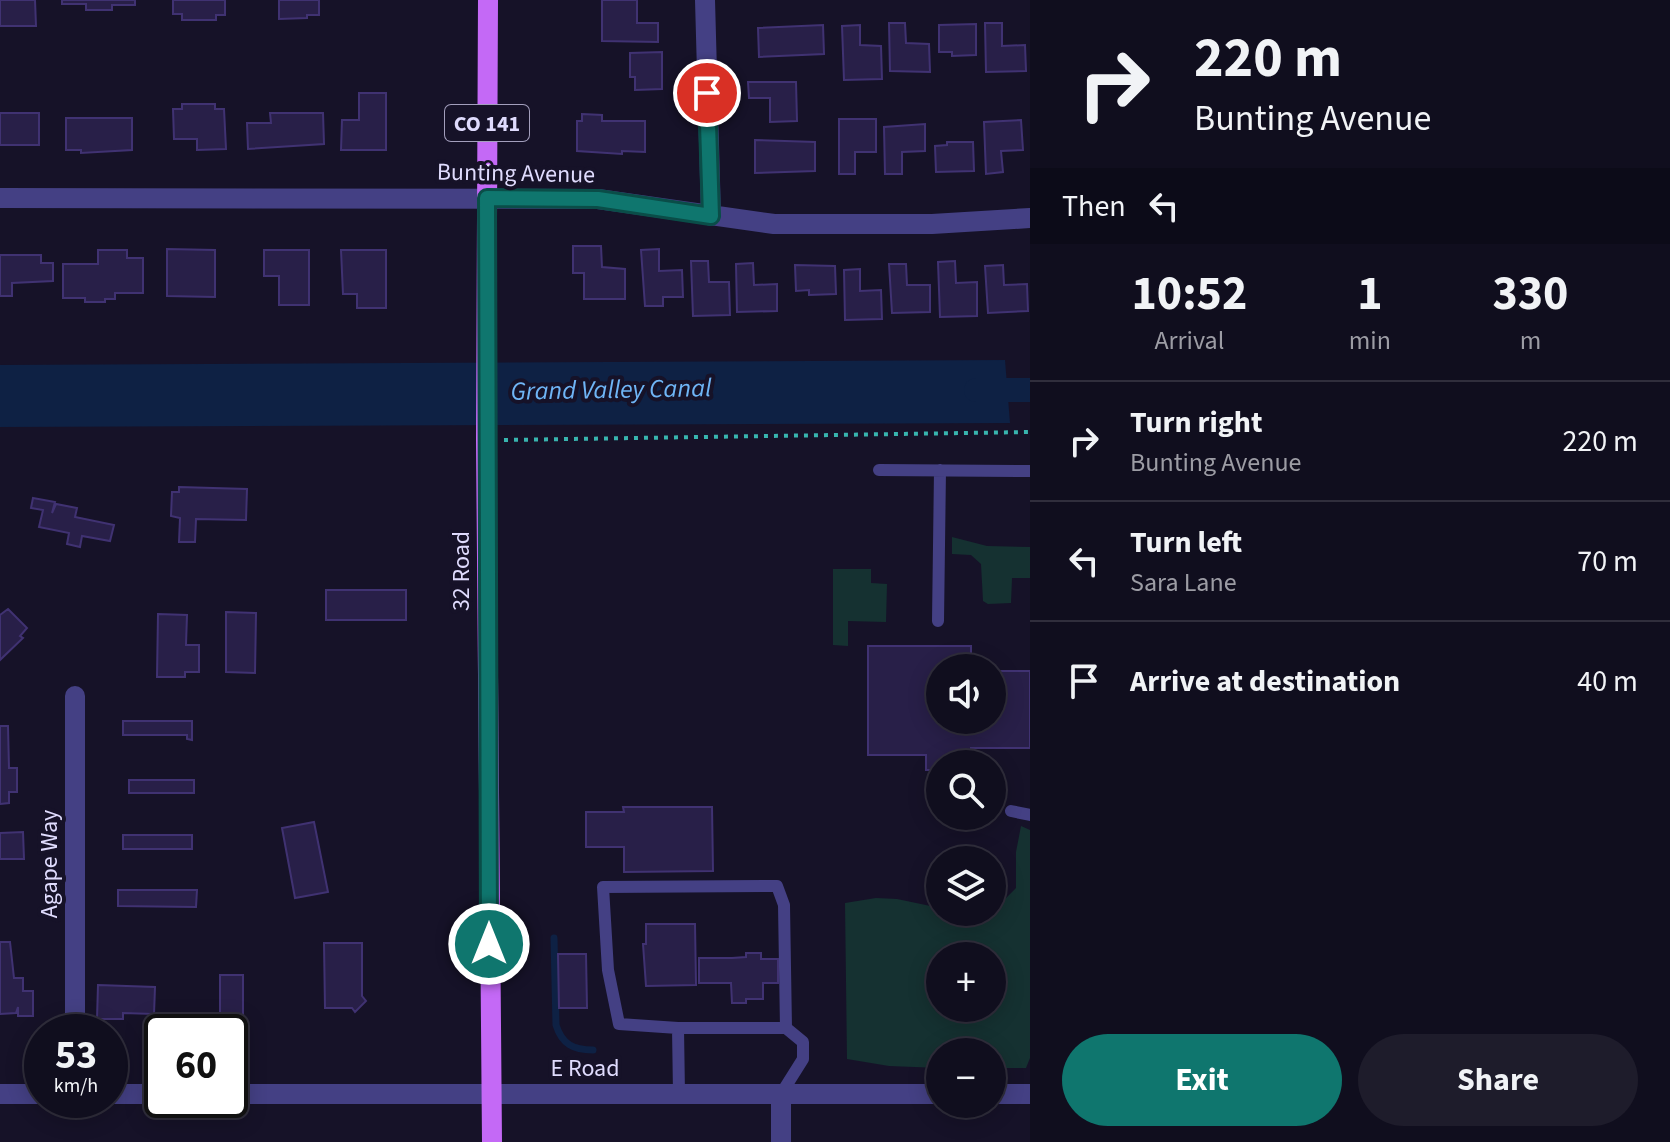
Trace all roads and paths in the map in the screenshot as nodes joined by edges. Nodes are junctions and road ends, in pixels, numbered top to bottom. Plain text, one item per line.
1 (488, 0) edge
2 (705, 0) edge
3 (0, 198) edge
4 (487, 198) junction
5 (711, 216) junction
6 (1030, 218) edge
7 (1030, 432) edge
8 (486, 437) junction
9 (879, 470) dead end
10 (940, 470) junction
11 (1030, 471) edge
12 (938, 621) dead end
13 (75, 696) dead end
14 (1011, 811) dead end
15 (1030, 815) edge
16 (75, 1014) edge
17 (678, 1028) junction
18 (786, 1028) junction
19 (0, 1094) edge
20 (24, 1094) edge
21 (248, 1094) edge
22 (679, 1094) junction
23 (781, 1094) junction
24 (926, 1094) edge
25 (1006, 1094) edge
26 (1030, 1094) edge
27 (491, 1095) junction
28 (492, 1142) edge
29 (781, 1142) edge

1 - 4 main road, 32 Road / CO 141
2 - 5 street
3 - 4 street, Bunting Avenue
4 - 5 street, Bunting Avenue
4 - 8 main road, 32 Road / CO 141
5 - 6 street, Bunting Avenue
7 - 8 path
8 - 27 main road, 32 Road / CO 141
9 - 10 lane
10 - 11 lane
10 - 12 lane
13 - 16 street, Agape Way
14 - 15 lane
17 - 18 lane
17 - 18 lane
17 - 22 lane
18 - 23 lane
19 - 20 street
21 - 27 street, E Road
22 - 23 street, E Road
22 - 27 street, E Road
23 - 24 street, E Road
23 - 29 street
25 - 26 street
27 - 28 main road, 32 Road / CO 141

